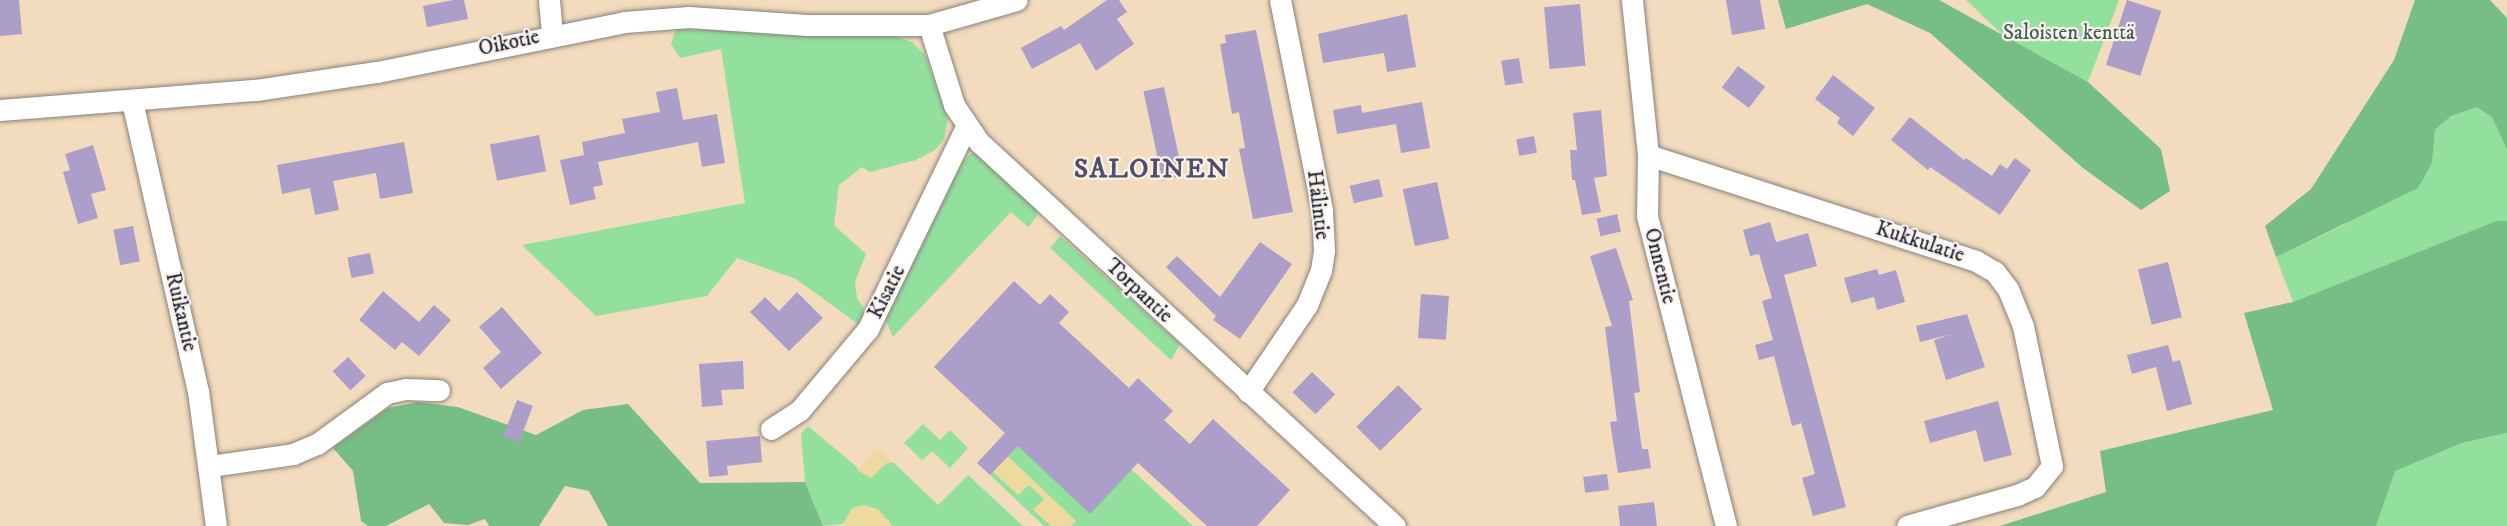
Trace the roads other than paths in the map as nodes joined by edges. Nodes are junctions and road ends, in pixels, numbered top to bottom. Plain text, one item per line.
1 (549, 0) edge
2 (1017, 0) edge
3 (1280, 0) edge
4 (1632, 0) edge
5 (929, 25) junction
6 (552, 34) junction
7 (132, 101) junction
8 (0, 110) edge
9 (966, 127) junction
10 (1648, 155) junction
11 (439, 390) dead end
12 (1248, 392) junction
13 (771, 429) dead end
14 (210, 466) junction
15 (216, 526) edge
16 (1395, 526) edge
17 (1726, 526) edge
18 (1908, 526) edge

1 - 6 street
2 - 5 street, Oikotie
3 - 12 street, Hälintie
4 - 10 street, Onnentie
5 - 6 street, Oikotie
5 - 9 street, Torpantie
6 - 7 street, Oikotie
7 - 8 street, Oikotie
7 - 14 street, Ruikantie
9 - 12 street, Torpantie
9 - 13 street, Kisatie
10 - 17 street, Onnentie
10 - 18 street, Kukkulatie
11 - 14 street
12 - 16 street, Torpantie
14 - 15 street, Ruikantie

